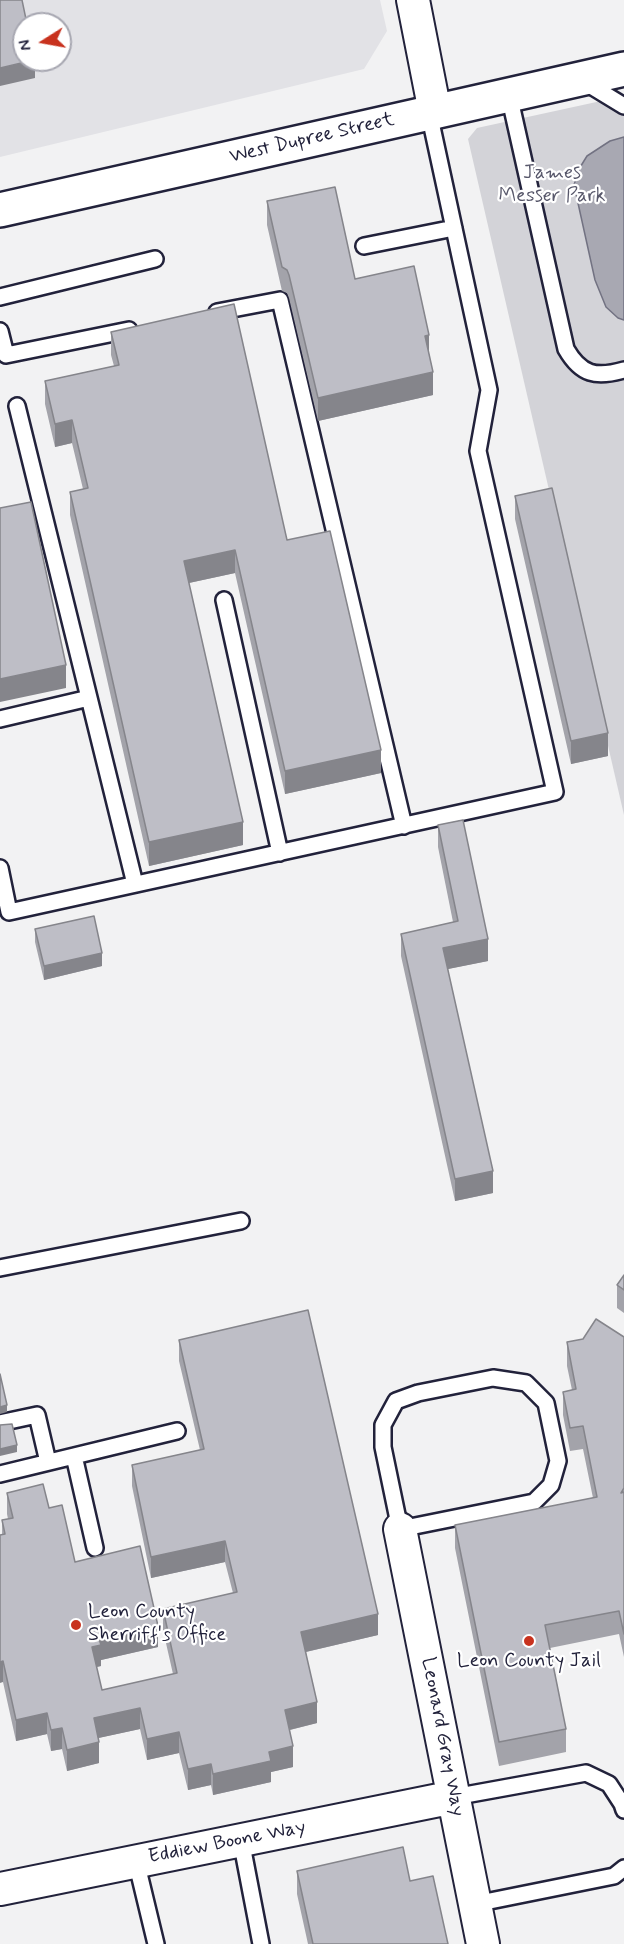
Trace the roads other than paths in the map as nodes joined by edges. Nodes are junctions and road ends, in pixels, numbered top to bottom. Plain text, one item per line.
1 (413, 0) edge
2 (624, 69) edge
3 (581, 79) junction
4 (509, 95) junction
5 (624, 106) edge
6 (432, 112) junction
7 (0, 210) edge
8 (454, 228) junction
9 (364, 246) dead end
10 (155, 259) dead end
11 (0, 297) edge
12 (200, 316) edge
13 (143, 327) edge
14 (0, 331) edge
15 (624, 370) edge
16 (17, 406) dead end
17 (224, 600) dead end
18 (89, 698) junction
19 (0, 719) edge
20 (404, 826) junction
21 (280, 853) junction
22 (0, 868) edge
23 (135, 884) junction
24 (241, 1221) dead end
25 (0, 1268) edge
26 (0, 1423) edge
27 (177, 1431) dead end
28 (74, 1456) junction
29 (48, 1462) junction
30 (0, 1474) edge
31 (400, 1529) junction
32 (95, 1548) dead end
33 (454, 1797) junction
34 (624, 1810) edge
35 (241, 1840) junction
36 (136, 1861) junction
37 (624, 1868) edge
38 (0, 1889) edge
39 (475, 1904) junction
40 (156, 1944) edge
41 (261, 1944) edge
42 (483, 1944) edge

1 - 6 street
2 - 3 street, West Dupree Street
3 - 4 street, West Dupree Street
3 - 5 lane
4 - 6 street, West Dupree Street
4 - 15 lane
6 - 7 street, West Dupree Street
6 - 8 lane
8 - 9 lane
8 - 20 lane
10 - 11 lane
12 - 20 lane
13 - 14 lane
16 - 18 lane
17 - 21 lane
18 - 19 lane
18 - 23 lane
20 - 21 lane
21 - 23 lane
22 - 23 lane
24 - 25 lane
26 - 29 lane
27 - 28 lane
28 - 29 lane
28 - 32 lane
29 - 30 lane
31 - 31 lane
31 - 33 street, Leonard Gray Way
33 - 34 lane
33 - 35 street, Eddiew Boone Way
33 - 39 street, Leonard Gray Way
35 - 36 street, Eddiew Boone Way
35 - 41 lane
36 - 38 street, Eddiew Boone Way
36 - 40 lane
37 - 39 lane
39 - 42 street, Leonard Gray Way

